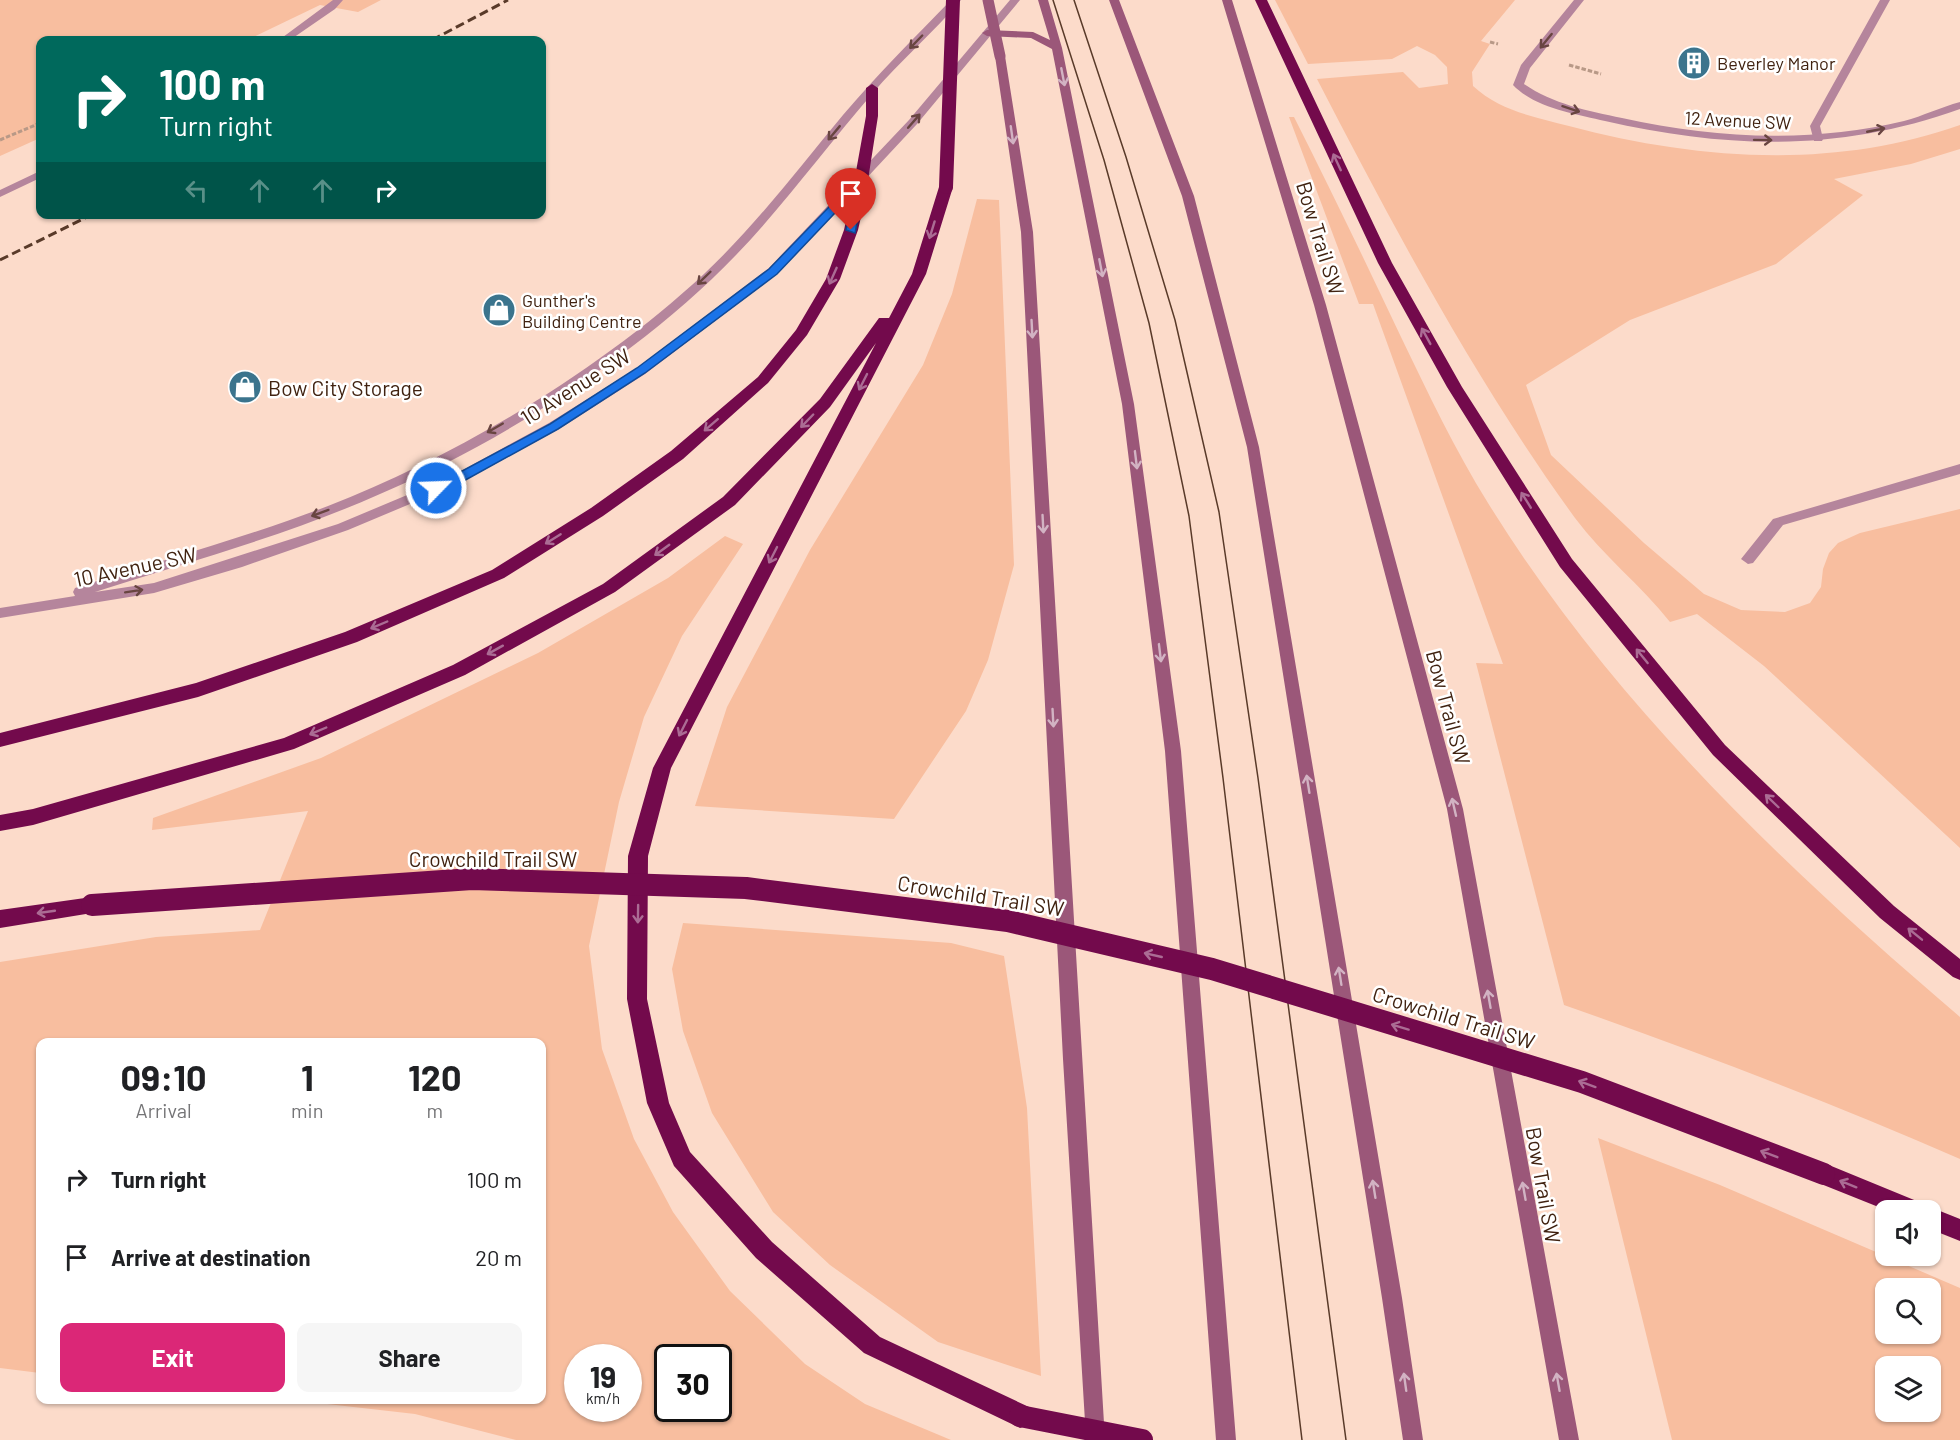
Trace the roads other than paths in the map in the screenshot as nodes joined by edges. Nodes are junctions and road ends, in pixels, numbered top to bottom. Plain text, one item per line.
1 (338, 0) edge
2 (954, 0) edge
3 (988, 0) edge
4 (1016, 0) edge
5 (1043, 0) edge
6 (1114, 0) edge
7 (1227, 0) edge
8 (1261, 0) edge
9 (1579, 0) edge
10 (1885, 0) edge
11 (987, 33) junction
12 (290, 36) edge
13 (1057, 48) junction
14 (872, 88) junction
15 (1960, 105) edge
16 (1818, 139) junction
17 (36, 176) edge
18 (861, 180) junction
19 (0, 194) edge
20 (919, 274) junction
21 (1960, 469) edge
22 (1748, 559) dead end
23 (34, 607) junction
24 (0, 613) edge
25 (0, 740) edge
26 (0, 823) edge
27 (0, 919) edge
28 (1960, 971) edge
29 (1887, 1200) edge
30 (1941, 1222) edge
31 (1960, 1230) edge
32 (1097, 1440) edge
33 (1142, 1440) edge
34 (1226, 1440) edge
35 (1413, 1440) edge
36 (1569, 1440) edge

1 - 12 street
2 -> 14 street, 10 Avenue SW
2 -> 20 highway, bridge
3 -> 32 main road, bridge
4 - 11 street, 10 Avenue SW
5 - 13 main road
35 -> 6 main road
36 -> 7 main road, Bow Trail SW
28 -> 8 highway
9 -> 16 street, 12 Avenue SW
10 - 16 street
11 - 13 main road
18 -> 11 street, 10 Avenue SW
13 -> 34 main road
14 - 18 highway
14 -> 23 street, 10 Avenue SW
16 -> 15 street, 12 Avenue SW
17 - 19 street
23 -> 18 street, 10 Avenue SW
18 -> 25 highway
20 -> 26 highway
20 -> 33 highway, bridge
21 - 22 street
23 - 24 street, 10 Avenue SW
29 -> 27 highway, Crowchild Trail SW, bridge
30 - 31 highway

